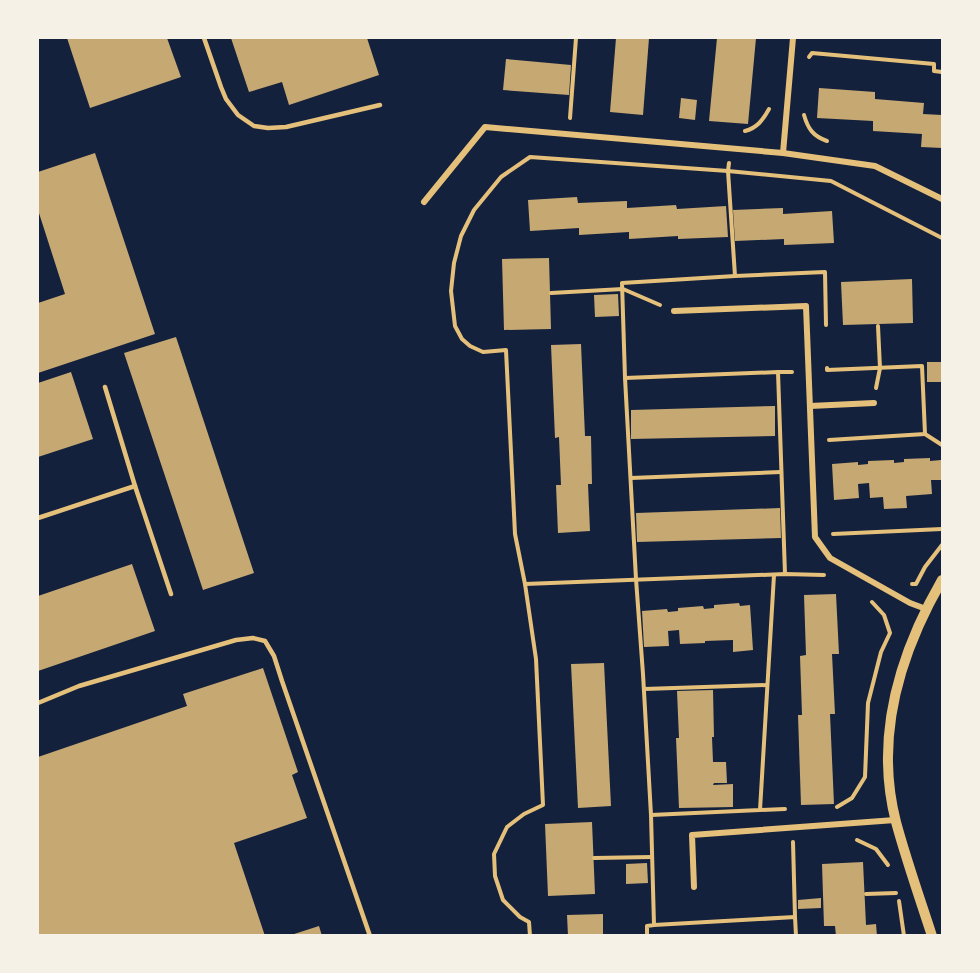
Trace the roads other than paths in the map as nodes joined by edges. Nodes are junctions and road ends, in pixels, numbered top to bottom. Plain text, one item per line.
1 (204, 38) edge
2 (793, 38) edge
3 (380, 105) dead end
4 (783, 153) junction
5 (942, 199) edge
6 (424, 202) dead end
7 (674, 311) road end
8 (105, 387) dead end
9 (874, 403) road end
10 (810, 406) junction
11 (135, 486) junction
12 (38, 518) edge
13 (942, 580) edge
14 (171, 594) dead end
15 (926, 609) junction
16 (38, 703) edge
17 (895, 820) junction
18 (694, 887) dead end
19 (370, 936) edge
20 (932, 936) edge

1 - 3 lane
2 - 4 street
4 - 5 street
4 - 6 street
7 - 10 street
8 - 11 lane
9 - 10 street
10 - 15 street
11 - 12 lane
11 - 14 lane
13 - 15 street
15 - 17 street
16 - 19 lane
17 - 18 street
17 - 20 street

